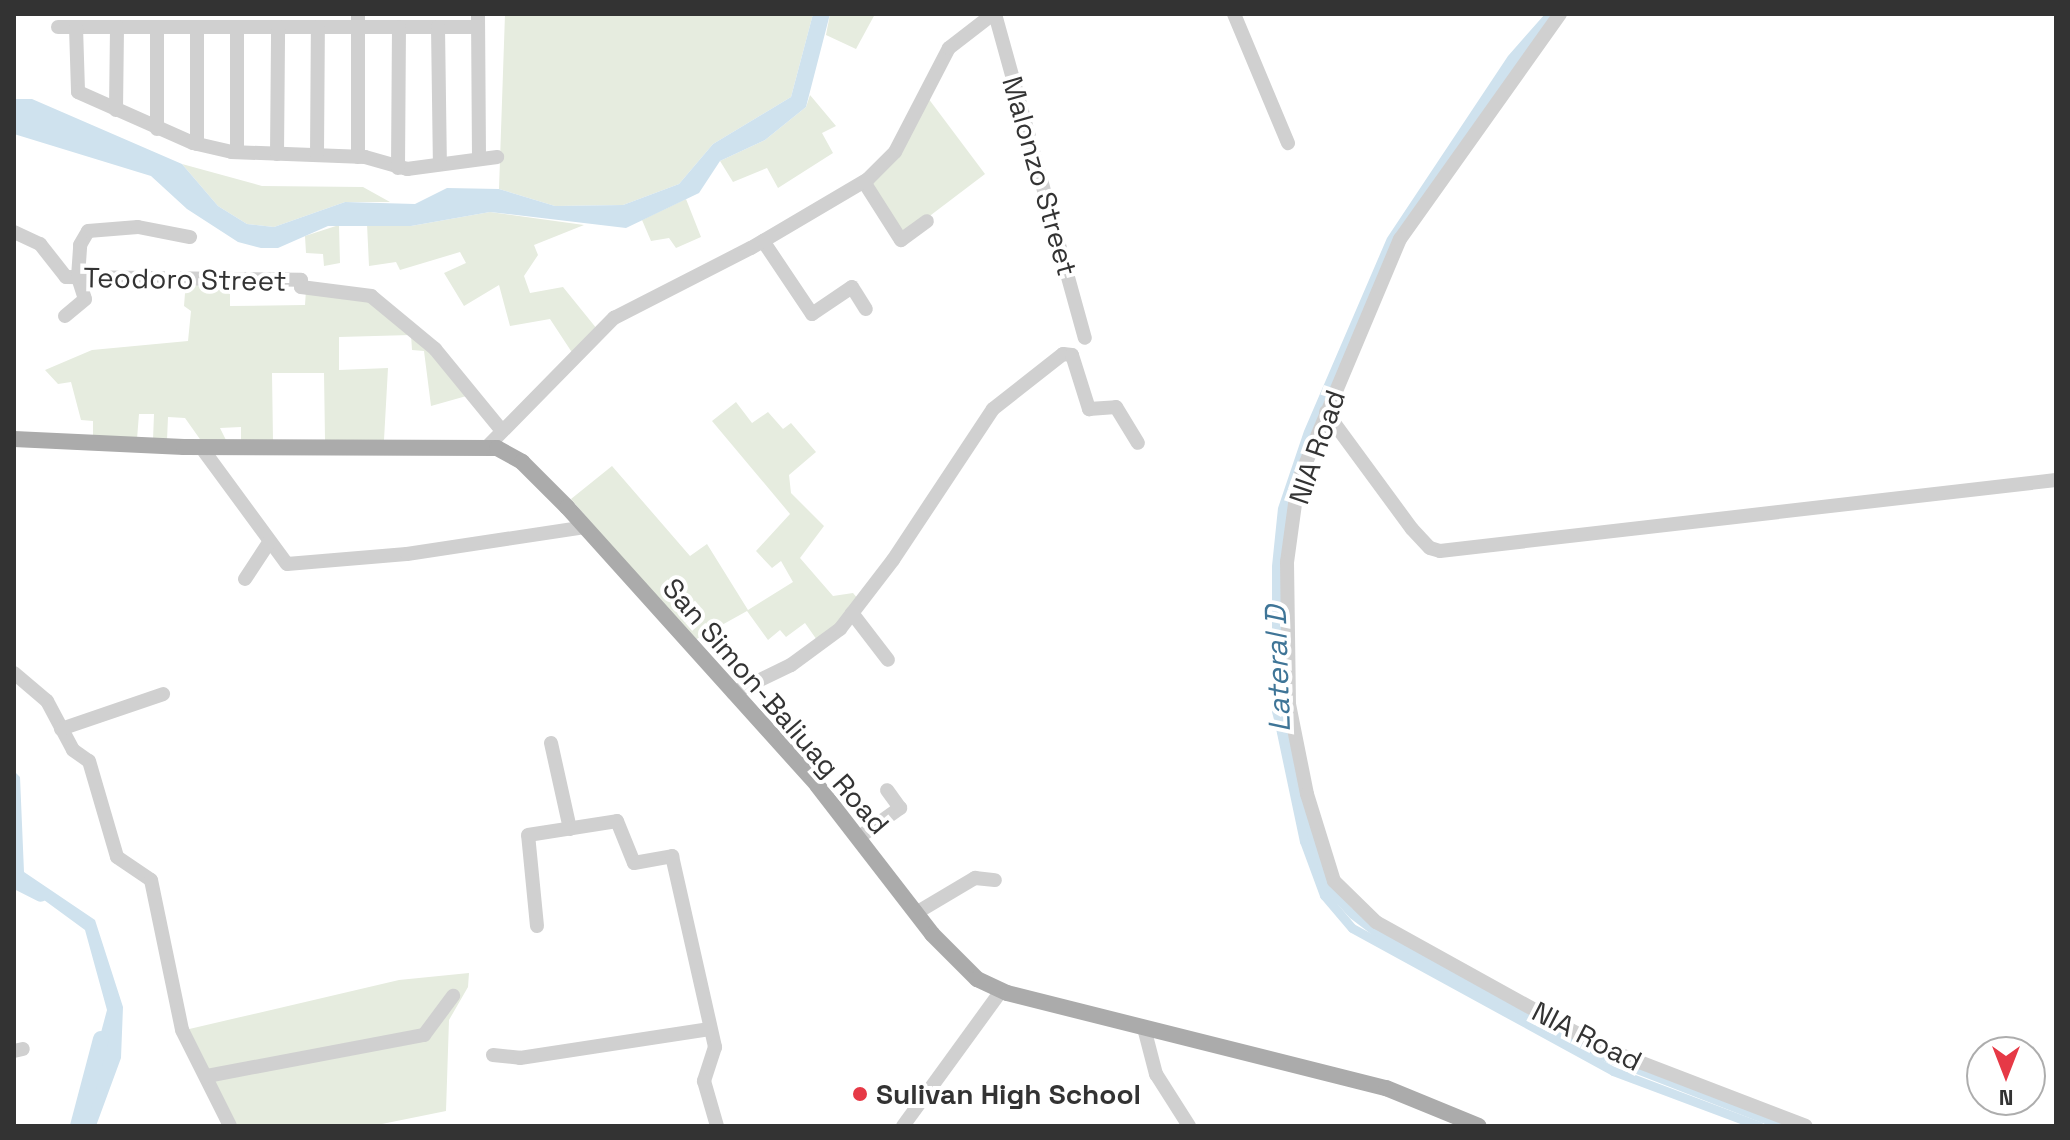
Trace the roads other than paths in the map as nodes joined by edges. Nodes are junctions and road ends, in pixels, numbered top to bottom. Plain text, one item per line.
1 (994, 14) edge
2 (1234, 14) edge
3 (1560, 14) edge
4 (358, 20) edge
5 (478, 20) edge
6 (203, 23) edge
7 (58, 27) dead end
8 (76, 27) junction
9 (117, 27) junction
10 (157, 27) junction
11 (237, 27) junction
12 (278, 27) junction
13 (318, 27) junction
14 (399, 27) junction
15 (438, 27) junction
16 (116, 110) junction
17 (157, 129) junction
18 (1288, 143) dead end
19 (197, 144) junction
20 (237, 152) junction
21 (277, 154) junction
22 (317, 155) junction
23 (358, 157) junction
24 (479, 157) junction
25 (497, 157) dead end
26 (440, 163) junction
27 (398, 168) junction
28 (864, 182) junction
29 (927, 221) dead end
30 (14, 232) edge
31 (190, 237) dead end
32 (763, 241) junction
33 (78, 277) junction
34 (866, 309) dead end
35 (65, 316) dead end
36 (1085, 338) dead end
37 (1326, 412) junction
38 (502, 431) junction
39 (14, 439) edge
40 (1138, 443) dead end
41 (488, 446) junction
42 (201, 447) junction
43 (2056, 480) edge
44 (585, 527) junction
45 (270, 541) junction
46 (245, 579) dead end
47 (852, 613) junction
48 (888, 660) dead end
49 (14, 673) edge
50 (733, 693) junction
51 (163, 694) dead end
52 (61, 729) junction
53 (551, 743) dead end
54 (887, 790) dead end
55 (570, 829) junction
56 (858, 838) junction
57 (995, 880) dead end
58 (916, 913) junction
59 (537, 926) dead end
60 (1001, 991) junction
61 (453, 996) dead end
62 (1144, 1028) junction
63 (710, 1029) junction
64 (493, 1055) dead end
65 (207, 1076) junction
66 (230, 1126) edge
67 (717, 1126) edge
68 (903, 1126) edge
69 (1189, 1126) edge
70 (1479, 1126) edge
71 (1806, 1126) edge

1 - 28 street
1 - 36 street, Malonzo Street
2 - 18 street
3 - 37 street, NIA Road
4 - 13 street
4 - 14 street
4 - 23 street
5 - 15 street
5 - 24 street
6 - 10 street
6 - 11 street
6 - 19 street
7 - 8 street
8 - 9 street
8 - 16 street
9 - 10 street
9 - 16 street
10 - 17 street
11 - 12 street
11 - 20 street
12 - 13 street
12 - 21 street
13 - 22 street
14 - 15 street
14 - 27 street
15 - 26 street
16 - 17 street
17 - 19 street
19 - 20 street
20 - 21 street
21 - 22 street
22 - 23 street
23 - 27 street
24 - 25 street
24 - 26 street
26 - 27 street
28 - 29 street
28 - 32 street
30 - 33 street, Teodoro Street
31 - 33 street
32 - 34 street
32 - 38 street
33 - 35 street
33 - 38 street, Teodoro Street
37 - 43 street
37 - 71 street, NIA Road
38 - 41 street
39 - 42 main road, San Simon-Baliuag Road
40 - 47 street
41 - 42 main road, San Simon-Baliuag Road
41 - 44 main road, San Simon-Baliuag Road
42 - 45 street
44 - 45 street
44 - 50 main road, San Simon-Baliuag Road
45 - 46 street
47 - 48 street
47 - 50 street
49 - 52 street
50 - 56 main road, San Simon-Baliuag Road
51 - 52 street
52 - 65 street
53 - 55 street
54 - 56 street
55 - 59 street
55 - 63 street
56 - 58 main road, San Simon-Baliuag Road
57 - 58 street
58 - 60 main road, San Simon-Baliuag Road
60 - 62 main road, San Simon-Baliuag Road
60 - 68 street
61 - 65 street
62 - 69 street
62 - 70 main road, San Simon-Baliuag Road
63 - 64 street
63 - 67 street
65 - 66 street

